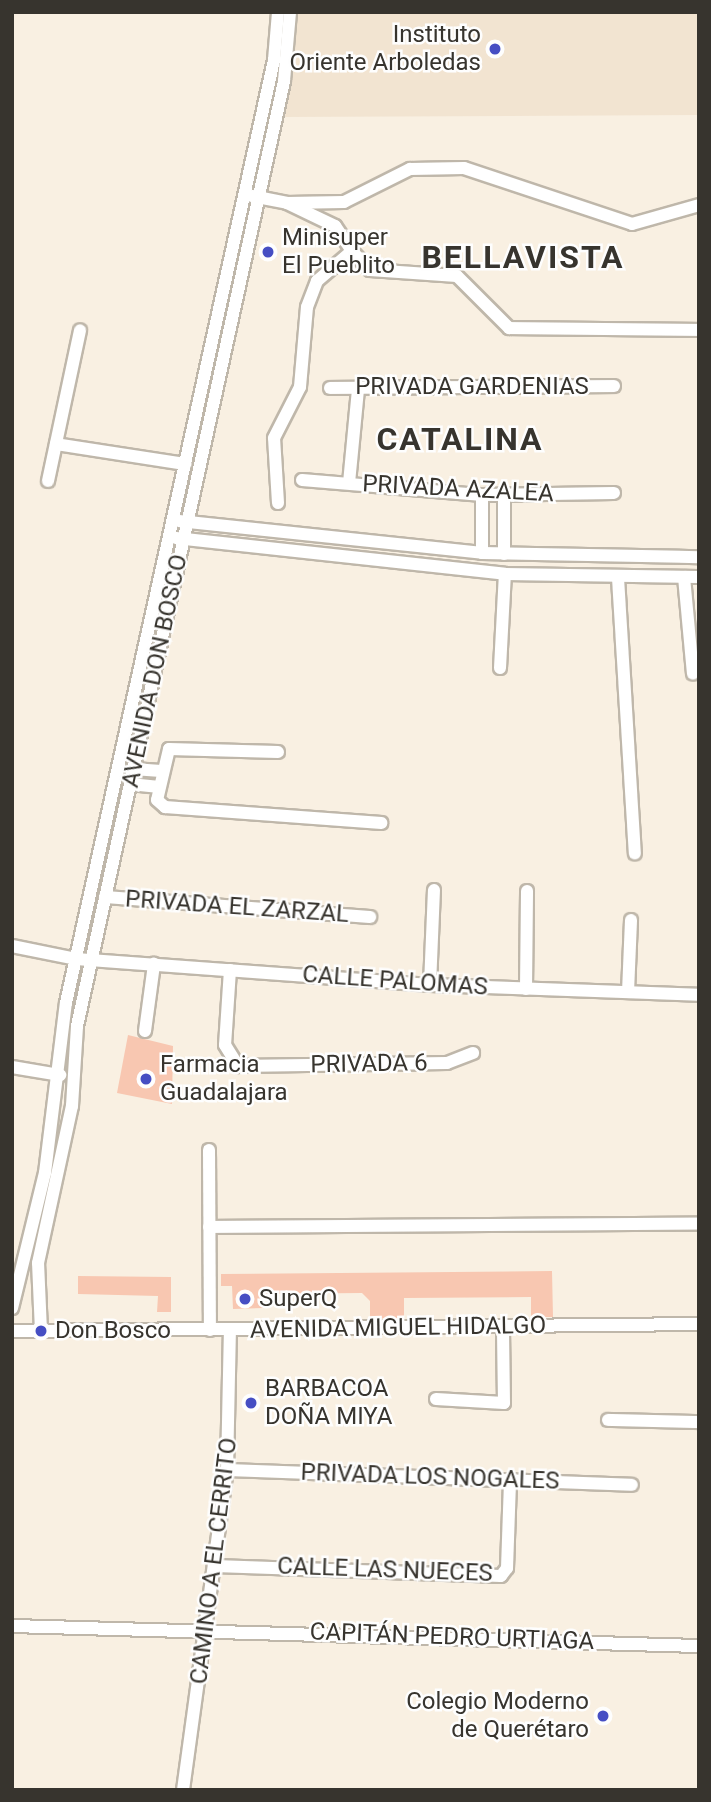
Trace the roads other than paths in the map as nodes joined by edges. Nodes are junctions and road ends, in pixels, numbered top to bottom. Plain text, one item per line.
1 (278, 12) edge
2 (290, 12) edge
3 (242, 194) junction
4 (258, 197) junction
5 (287, 203) junction
6 (699, 205) edge
7 (352, 251) junction
8 (80, 330) dead end
9 (699, 330) edge
10 (614, 386) dead end
11 (330, 388) dead end
12 (358, 389) junction
13 (55, 444) junction
14 (185, 464) junction
15 (302, 480) dead end
16 (47, 481) dead end
17 (349, 483) junction
18 (614, 493) dead end
19 (482, 495) junction
20 (504, 496) junction
21 (278, 503) dead end
22 (180, 521) junction
23 (169, 538) junction
24 (184, 539) junction
25 (482, 553) junction
26 (505, 554) junction
27 (531, 554) junction
28 (699, 557) edge
29 (505, 574) junction
30 (533, 575) junction
31 (684, 577) junction
32 (699, 577) edge
33 (618, 578) junction
34 (699, 598) edge
35 (685, 599) junction
36 (500, 668) dead end
37 (693, 674) dead end
38 (278, 752) dead end
39 (133, 769) junction
40 (161, 771) junction
41 (130, 784) junction
42 (158, 787) junction
43 (382, 823) dead end
44 (635, 853) dead end
45 (434, 890) dead end
46 (527, 891) dead end
47 (104, 897) junction
48 (370, 916) dead end
49 (631, 920) dead end
50 (12, 946) edge
51 (76, 959) junction
52 (91, 960) junction
53 (154, 964) junction
54 (230, 970) junction
55 (430, 985) junction
56 (526, 989) junction
57 (628, 992) junction
58 (699, 995) edge
59 (145, 1031) dead end
60 (473, 1053) dead end
61 (12, 1067) edge
62 (60, 1075) junction
63 (209, 1150) dead end
64 (699, 1224) edge
65 (209, 1227) junction
66 (12, 1308) edge
67 (699, 1324) edge
68 (503, 1327) junction
69 (12, 1331) edge
70 (41, 1331) junction
71 (211, 1331) junction
72 (230, 1331) junction
73 (436, 1399) dead end
74 (608, 1420) dead end
75 (699, 1422) edge
76 (227, 1470) junction
77 (510, 1482) junction
78 (632, 1485) dead end
79 (215, 1566) junction
80 (12, 1626) edge
81 (206, 1629) junction
82 (699, 1646) edge
83 (183, 1790) edge

1 - 3 street, AVENIDA DON BOSCO
2 - 4 street, AVENIDA DON BOSCO
3 - 4 street
3 - 14 street, AVENIDA DON BOSCO
4 - 5 street
4 - 22 street, AVENIDA DON BOSCO
5 - 6 street
5 - 7 street
7 - 9 street
7 - 21 street
8 - 13 street
10 - 12 street, PRIVADA GARDENIAS
11 - 12 street, PRIVADA GARDENIAS
12 - 17 street
13 - 14 street
13 - 16 street
14 - 22 street, AVENIDA DON BOSCO
15 - 17 street, PRIVADA AZALEA
17 - 19 street, PRIVADA AZALEA
18 - 20 street, PRIVADA AZALEA
19 - 20 street, PRIVADA AZALEA
19 - 25 street
20 - 26 street
22 - 23 street, AVENIDA DON BOSCO
22 - 24 street, AVENIDA DON BOSCO
22 - 25 street
23 - 24 street
23 - 51 street, AVENIDA DON BOSCO
24 - 29 street
24 - 39 street, AVENIDA DON BOSCO
25 - 26 street
26 - 27 street
27 - 28 street
27 - 30 street
29 - 30 street
29 - 36 street
30 - 33 street
31 - 32 street
31 - 33 street
31 - 35 street
33 - 44 street
34 - 35 street
35 - 37 street
38 - 40 street
39 - 40 street
39 - 41 street, AVENIDA DON BOSCO
40 - 42 street
41 - 42 street
41 - 47 street, AVENIDA DON BOSCO
42 - 43 street
45 - 55 street
46 - 56 street
47 - 48 street, PRIVADA EL ZARZAL
47 - 52 street, AVENIDA DON BOSCO
49 - 57 street
50 - 51 street, CALLE PALOMAS
51 - 52 street, CALLE PALOMAS
51 - 62 street, AVENIDA DON BOSCO
52 - 53 street, CALLE PALOMAS
52 - 70 street, AVENIDA DON BOSCO
53 - 54 street, CALLE PALOMAS
53 - 59 street
54 - 55 street, CALLE PALOMAS
54 - 60 street, PRIVADA 6
55 - 56 street, CALLE PALOMAS
56 - 57 street, CALLE PALOMAS
57 - 58 street, CALLE PALOMAS
61 - 62 street
62 - 66 street, AVENIDA DON BOSCO
63 - 65 street
64 - 65 street
65 - 71 street
67 - 68 street, AVENIDA MIGUEL HIDALGO
68 - 72 street, AVENIDA MIGUEL HIDALGO
68 - 73 street
69 - 70 street, AVENIDA MIGUEL HIDALGO
70 - 71 street, AVENIDA MIGUEL HIDALGO
71 - 72 street, AVENIDA MIGUEL HIDALGO
72 - 76 street, CAMINO A EL CERRITO
74 - 75 street
76 - 77 street, PRIVADA LOS NOGALES
76 - 79 street, CAMINO A EL CERRITO
77 - 78 street, PRIVADA LOS NOGALES
77 - 79 street, CALLE LAS NUECES
79 - 81 street, CAMINO A EL CERRITO
80 - 81 street, CAPITÁN PEDRO URTIAGA
81 - 82 street, CAPITÁN PEDRO URTIAGA
81 - 83 street, CAMINO A EL CERRITO

